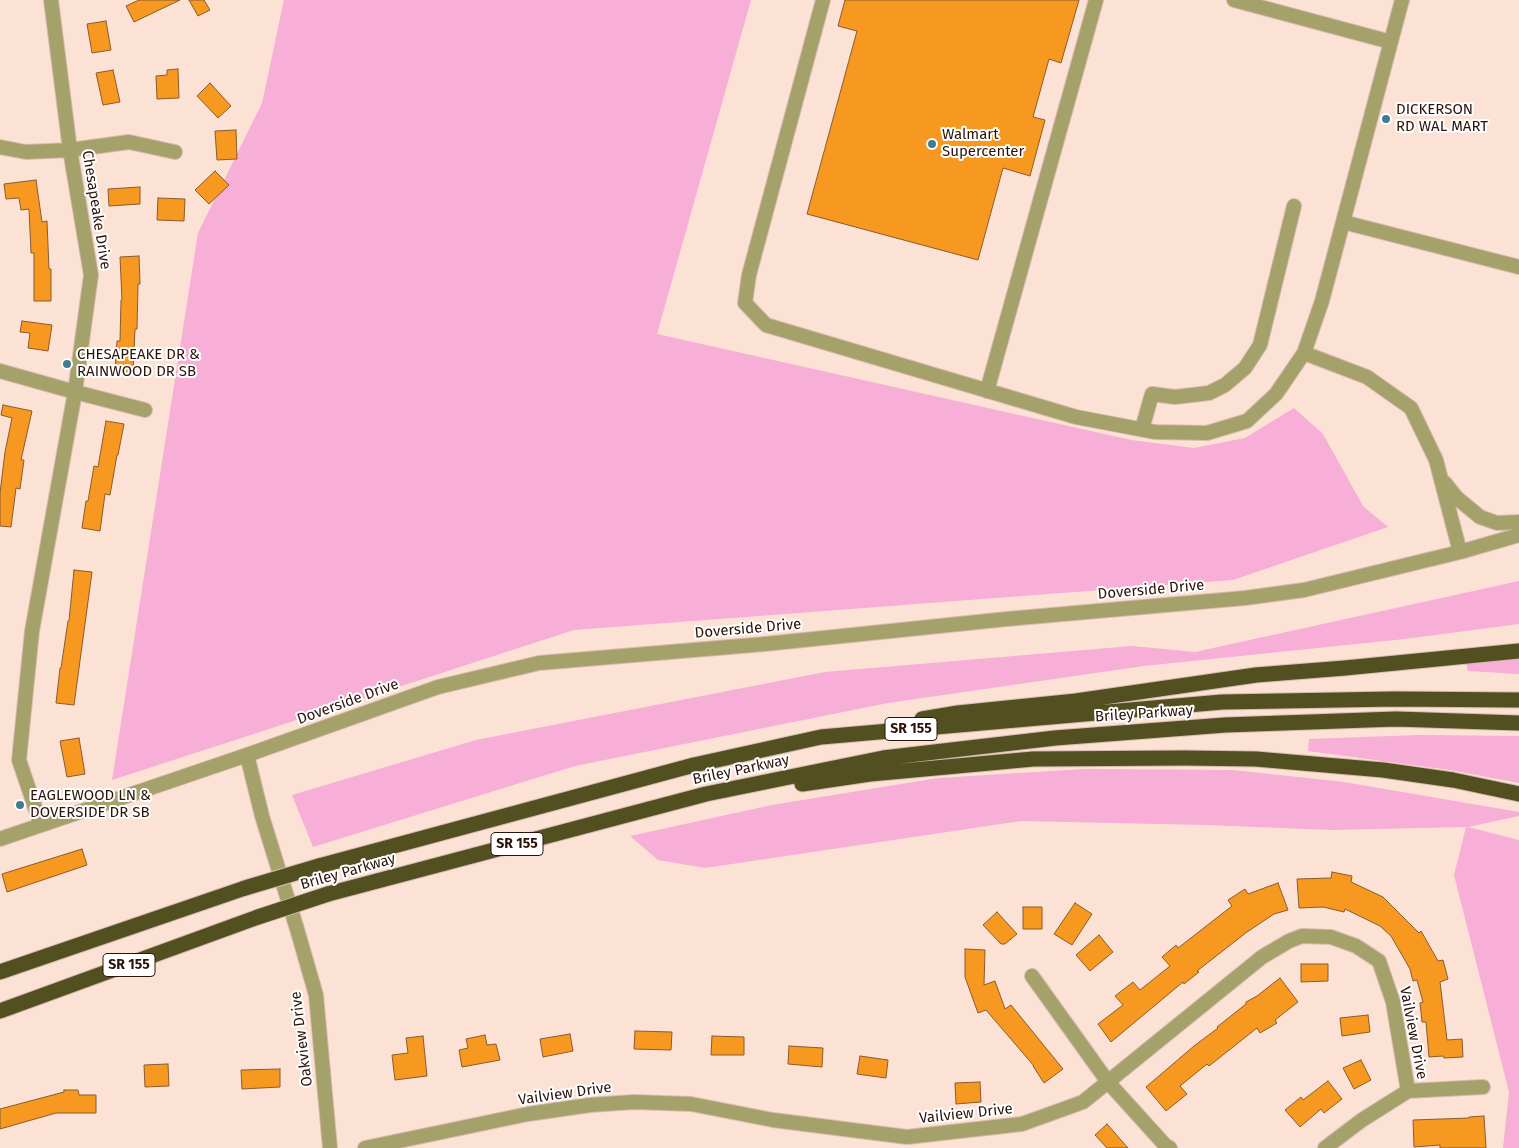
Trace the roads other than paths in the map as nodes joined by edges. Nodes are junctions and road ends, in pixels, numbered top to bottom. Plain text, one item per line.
1 (50, 0) edge
2 (824, 0) edge
3 (1096, 0) edge
4 (1234, 0) edge
5 (1402, 0) edge
6 (1391, 42) junction
7 (0, 147) edge
8 (70, 150) junction
9 (175, 152) dead end
10 (1294, 206) dead end
11 (1343, 222) junction
12 (1519, 267) edge
13 (1304, 353) junction
14 (0, 371) edge
15 (987, 390) junction
16 (75, 392) junction
17 (145, 410) dead end
18 (1142, 429) junction
19 (1441, 479) junction
20 (1519, 522) edge
21 (1519, 535) edge
22 (1460, 552) junction
23 (1519, 651) edge
24 (1519, 700) edge
25 (1519, 723) edge
26 (821, 737) junction
27 (247, 755) junction
28 (706, 794) junction
29 (1519, 794) edge
30 (41, 825) junction
31 (0, 839) edge
32 (0, 972) edge
33 (1032, 976) dead end
34 (0, 1011) edge
35 (1108, 1082) junction
36 (1483, 1087) dead end
37 (1408, 1091) junction
38 (907, 1142) edge
39 (330, 1148) edge
40 (365, 1148) edge
41 (1170, 1148) edge
42 (1325, 1148) edge

1 - 8 street, Chesapeake Drive
2 - 15 street
3 - 15 street
4 - 6 street
5 - 6 street
6 - 11 street
7 - 8 street
8 - 9 street
8 - 16 street, Chesapeake Drive
10 - 18 street
11 - 12 street
11 - 13 street
13 - 18 street
13 - 19 street
14 - 16 street
15 - 18 street
16 - 17 street
16 - 30 street, Chesapeake Drive
19 - 20 street
19 - 22 street
21 - 22 street, Doverside Drive
22 - 27 street, Doverside Drive
23 - 26 highway
24 - 26 highway, Briley Parkway / SR 155
25 - 28 highway, Briley Parkway / SR 155
26 - 32 highway, Briley Parkway / SR 155, bridge
27 - 30 street, Doverside Drive
27 - 39 street, Oakview Drive
28 - 29 highway
28 - 34 highway, Briley Parkway / SR 155, bridge
30 - 31 street, Doverside Drive
33 - 35 street
35 - 37 street, Vailview Drive
35 - 38 street, Vailview Drive
35 - 41 street
36 - 37 street
37 - 42 street
38 - 40 street, Vailview Drive

